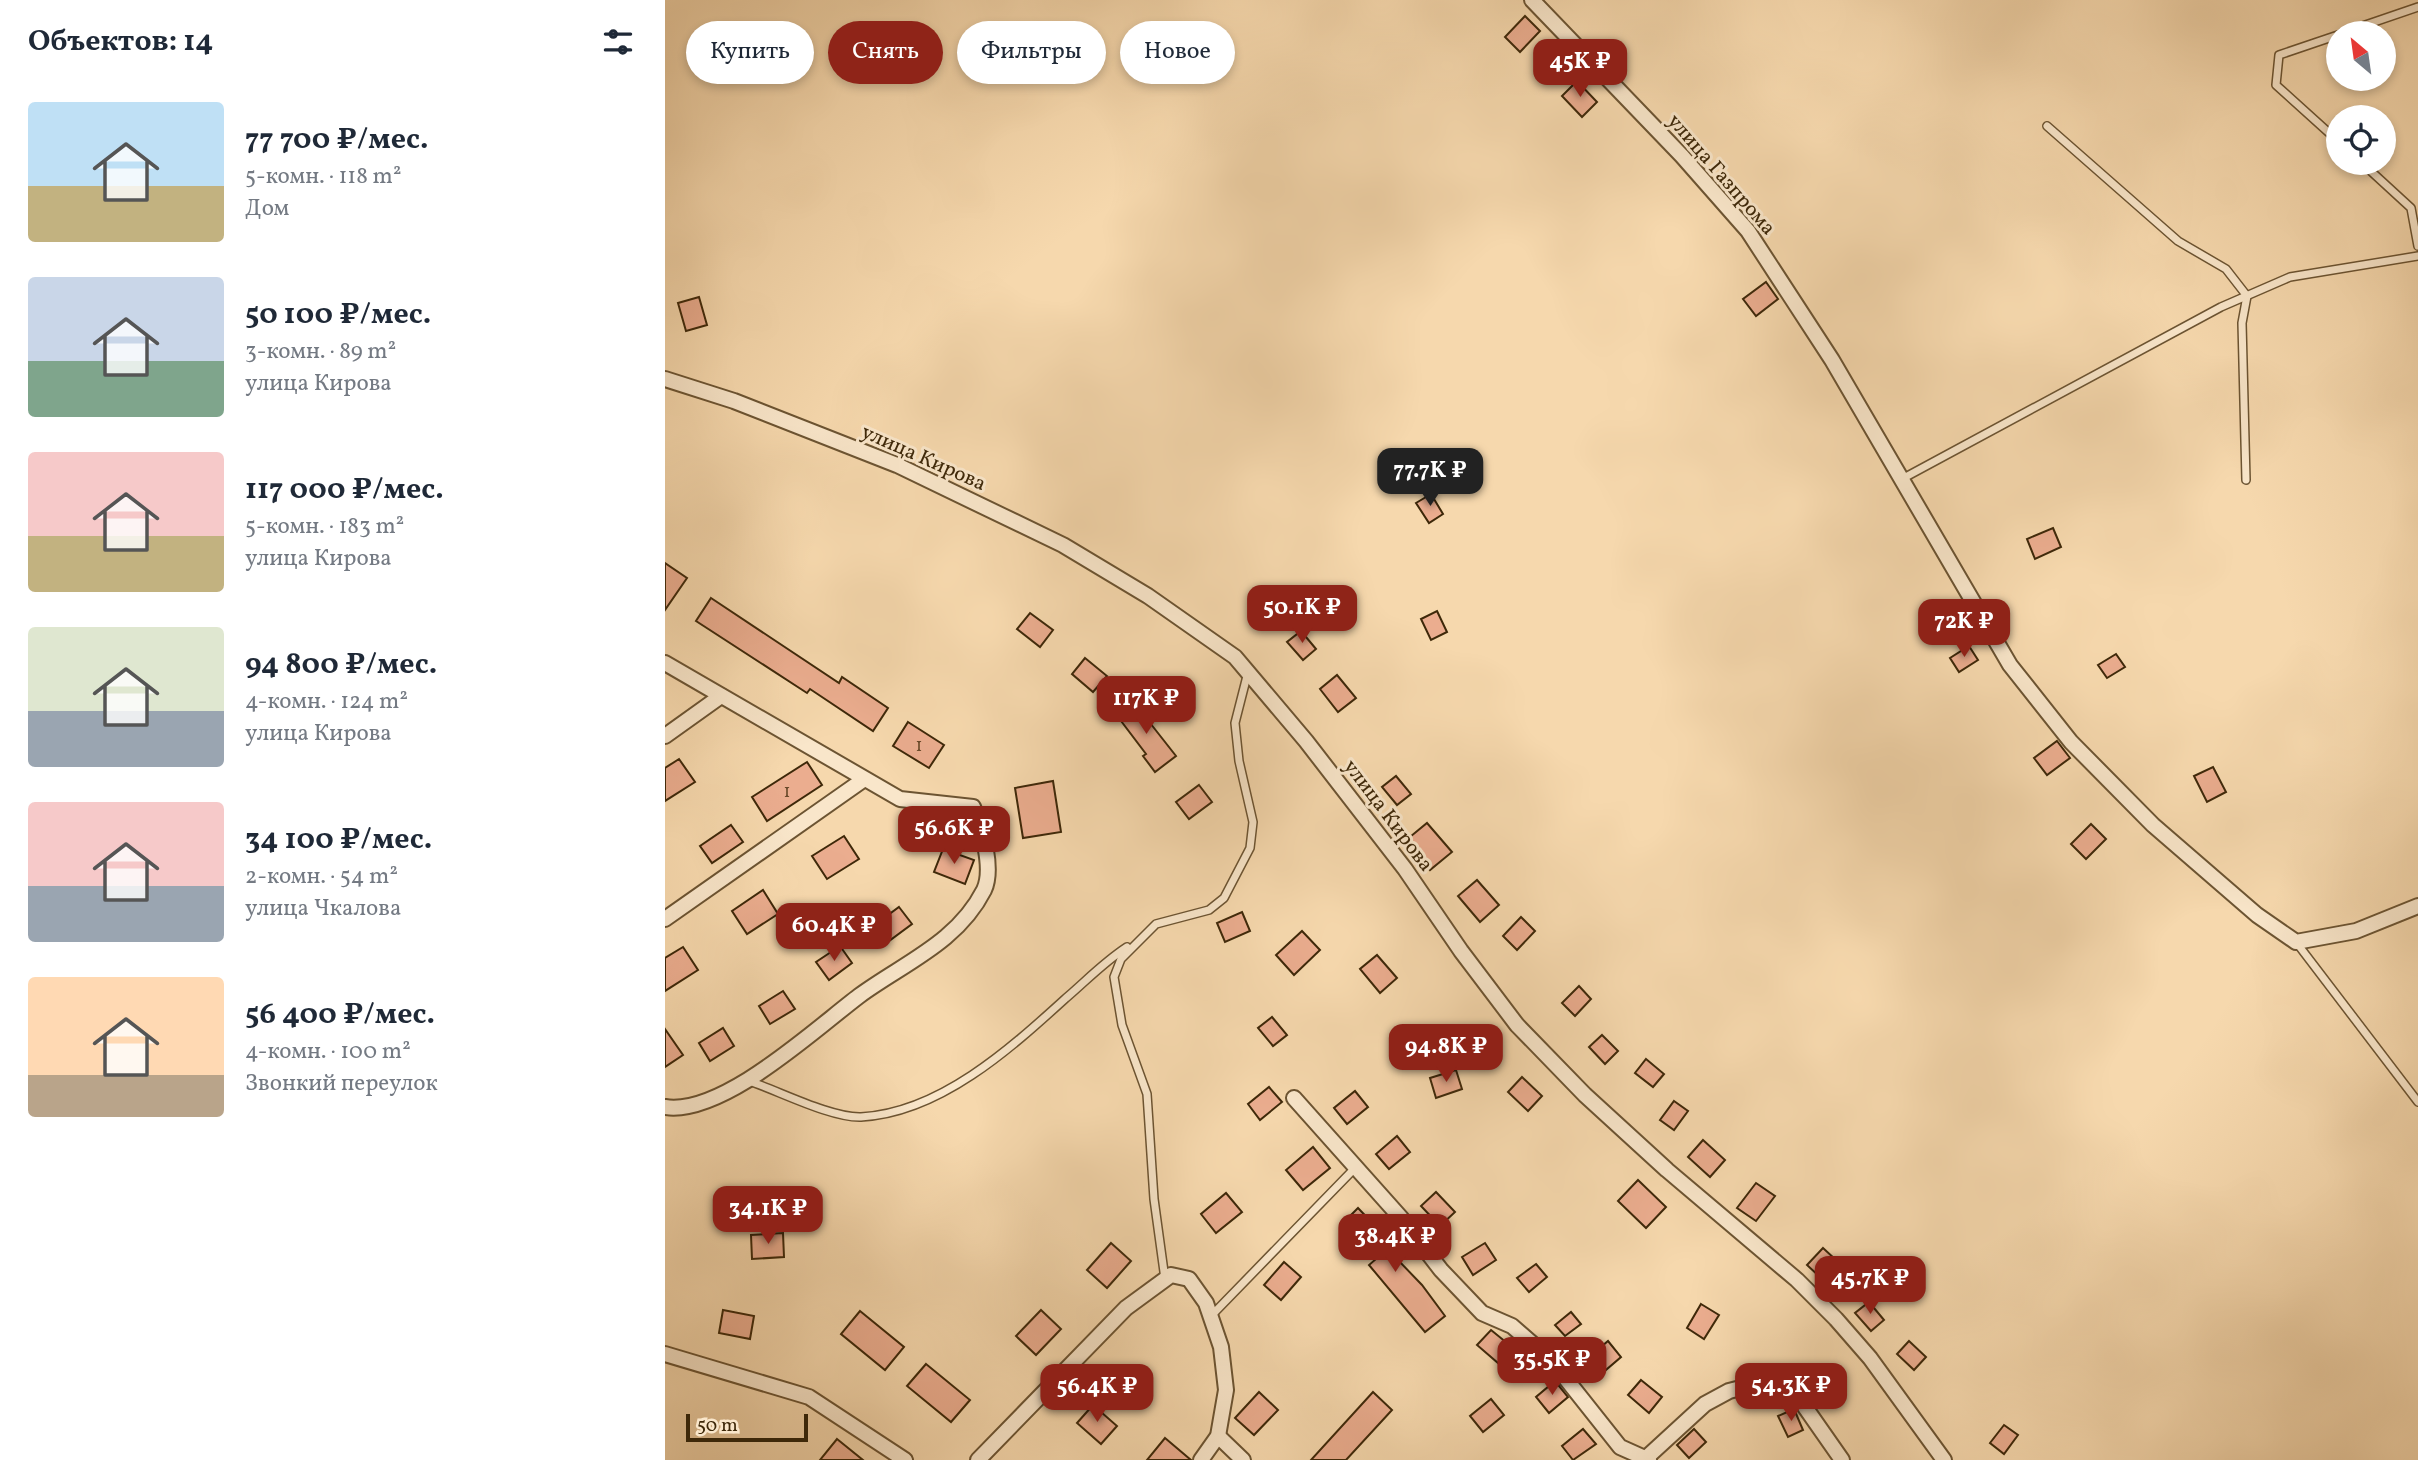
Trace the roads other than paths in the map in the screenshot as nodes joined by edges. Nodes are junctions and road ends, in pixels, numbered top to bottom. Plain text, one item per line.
1 (1532, 0) edge
2 (2418, 7) edge
3 (2378, 21) edge
4 (2326, 39) edge
5 (2047, 126) dead end
6 (2326, 130) edge
7 (2375, 175) edge
8 (2418, 246) edge
9 (2418, 256) edge
10 (2247, 296) junction
11 (665, 379) edge
12 (1900, 480) junction
13 (2246, 480) dead end
14 (665, 663) edge
15 (1248, 671) junction
16 (721, 696) junction
17 (665, 736) edge
18 (863, 780) junction
19 (2418, 906) edge
20 (665, 919) edge
21 (1136, 941) junction
22 (2296, 942) junction
23 (749, 1080) junction
24 (1294, 1098) dead end
25 (2418, 1102) edge
26 (665, 1107) edge
27 (1355, 1169) junction
28 (1165, 1279) junction
29 (1211, 1316) junction
30 (665, 1354) edge
31 (1218, 1436) junction
32 (900, 1459) edge
33 (1646, 1459) edge
34 (978, 1460) edge
35 (1201, 1460) edge
36 (1243, 1460) edge
37 (1842, 1460) edge
38 (1944, 1460) edge

1 - 12 street, улица Газпрома
2 - 3 lane
4 - 6 lane
5 - 10 lane
7 - 8 lane
9 - 10 lane
10 - 12 lane
10 - 13 lane
11 - 15 street, улица Кирова
12 - 22 street, улица Газпрома
14 - 16 street
15 - 21 lane
15 - 38 street, улица Кирова
16 - 17 street
16 - 18 street
18 - 20 street
18 - 23 street
19 - 22 street
21 - 23 lane
21 - 28 lane
22 - 25 lane
23 - 26 street
24 - 27 street
27 - 29 lane
27 - 33 street
28 - 29 street
28 - 34 street
29 - 31 street
30 - 32 street
31 - 35 street
31 - 36 street
33 - 37 street

